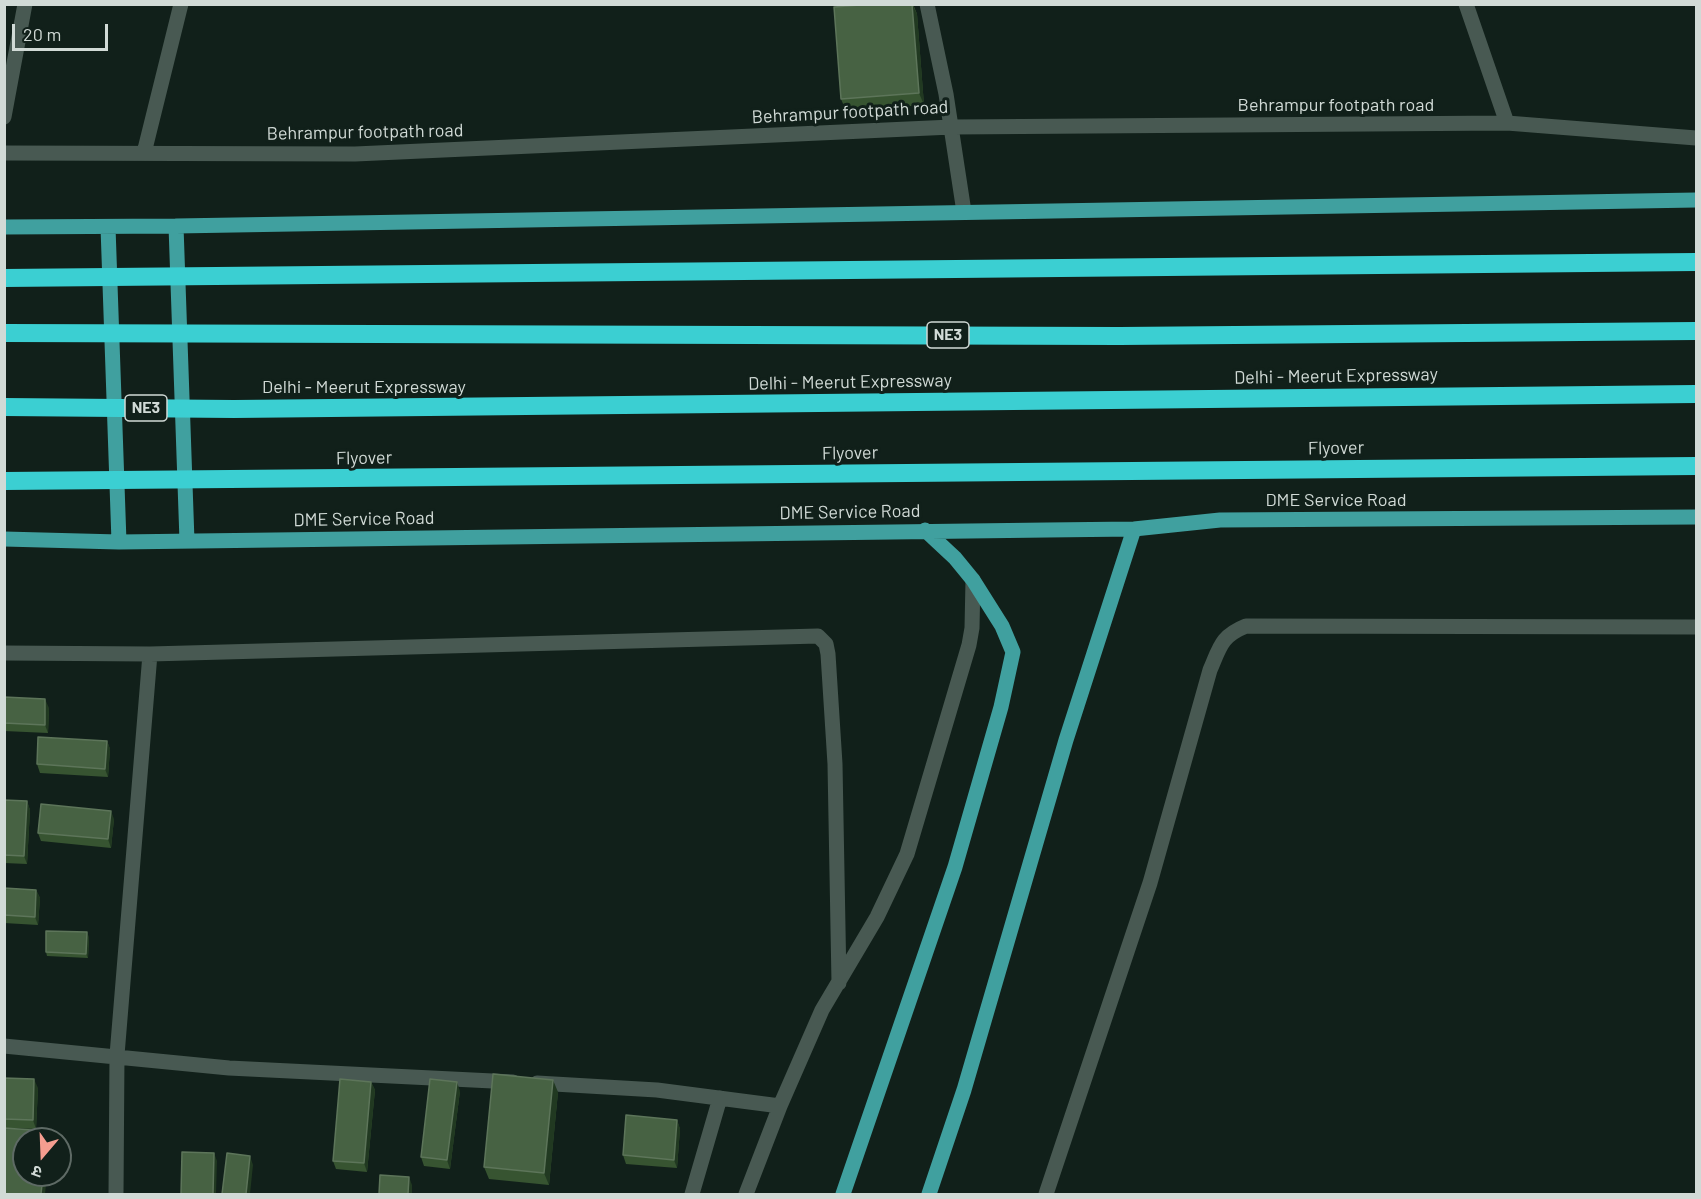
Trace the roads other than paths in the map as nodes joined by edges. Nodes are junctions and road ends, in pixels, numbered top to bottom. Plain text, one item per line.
1 (25, 4) edge
2 (181, 4) edge
3 (927, 4) edge
4 (1466, 4) edge
5 (4, 117) edge
6 (1507, 123) junction
7 (952, 127) junction
8 (1696, 138) edge
9 (4, 153) edge
10 (144, 153) junction
11 (1696, 200) edge
12 (964, 212) junction
13 (176, 226) junction
14 (4, 227) edge
15 (108, 227) junction
16 (1696, 262) edge
17 (4, 278) edge
18 (1696, 331) edge
19 (4, 333) edge
20 (1696, 394) edge
21 (4, 406) edge
22 (1696, 466) edge
23 (4, 481) edge
24 (1696, 517) edge
25 (1134, 529) junction
26 (925, 530) junction
27 (4, 539) edge
28 (187, 541) junction
29 (119, 542) junction
30 (973, 580) junction
31 (1696, 627) edge
32 (4, 653) edge
33 (150, 654) junction
34 (839, 983) junction
35 (4, 1046) edge
36 (117, 1056) junction
37 (720, 1098) junction
38 (780, 1106) junction
39 (116, 1194) edge
40 (692, 1194) edge
41 (746, 1194) edge
42 (843, 1194) edge
43 (929, 1194) edge
44 (1046, 1194) edge

1 - 5 street
2 - 10 street
3 - 7 street
4 - 6 street
6 - 7 street, Behrampur footpath road
6 - 8 street, Behrampur footpath road
7 - 10 street, Behrampur footpath road
7 - 12 street
9 - 10 street, Behrampur footpath road
11 - 12 main road
12 - 13 main road
13 - 15 main road
13 - 28 main road
14 - 15 main road
15 - 29 main road
16 - 17 highway
18 - 19 highway, NE3
20 - 21 highway, Delhi - Meerut Expressway / NE3
22 - 23 highway, Flyover
24 - 25 main road, DME Service Road
25 - 26 main road, DME Service Road
25 - 43 main road
26 - 28 main road, DME Service Road
26 - 30 main road
27 - 29 main road, DME Service Road
28 - 29 main road, DME Service Road
30 - 34 street
30 - 42 main road
31 - 44 street
32 - 33 street
33 - 34 street
33 - 36 street
34 - 38 street
35 - 36 street
36 - 37 street
36 - 39 street
37 - 38 street
37 - 40 street
38 - 41 street

